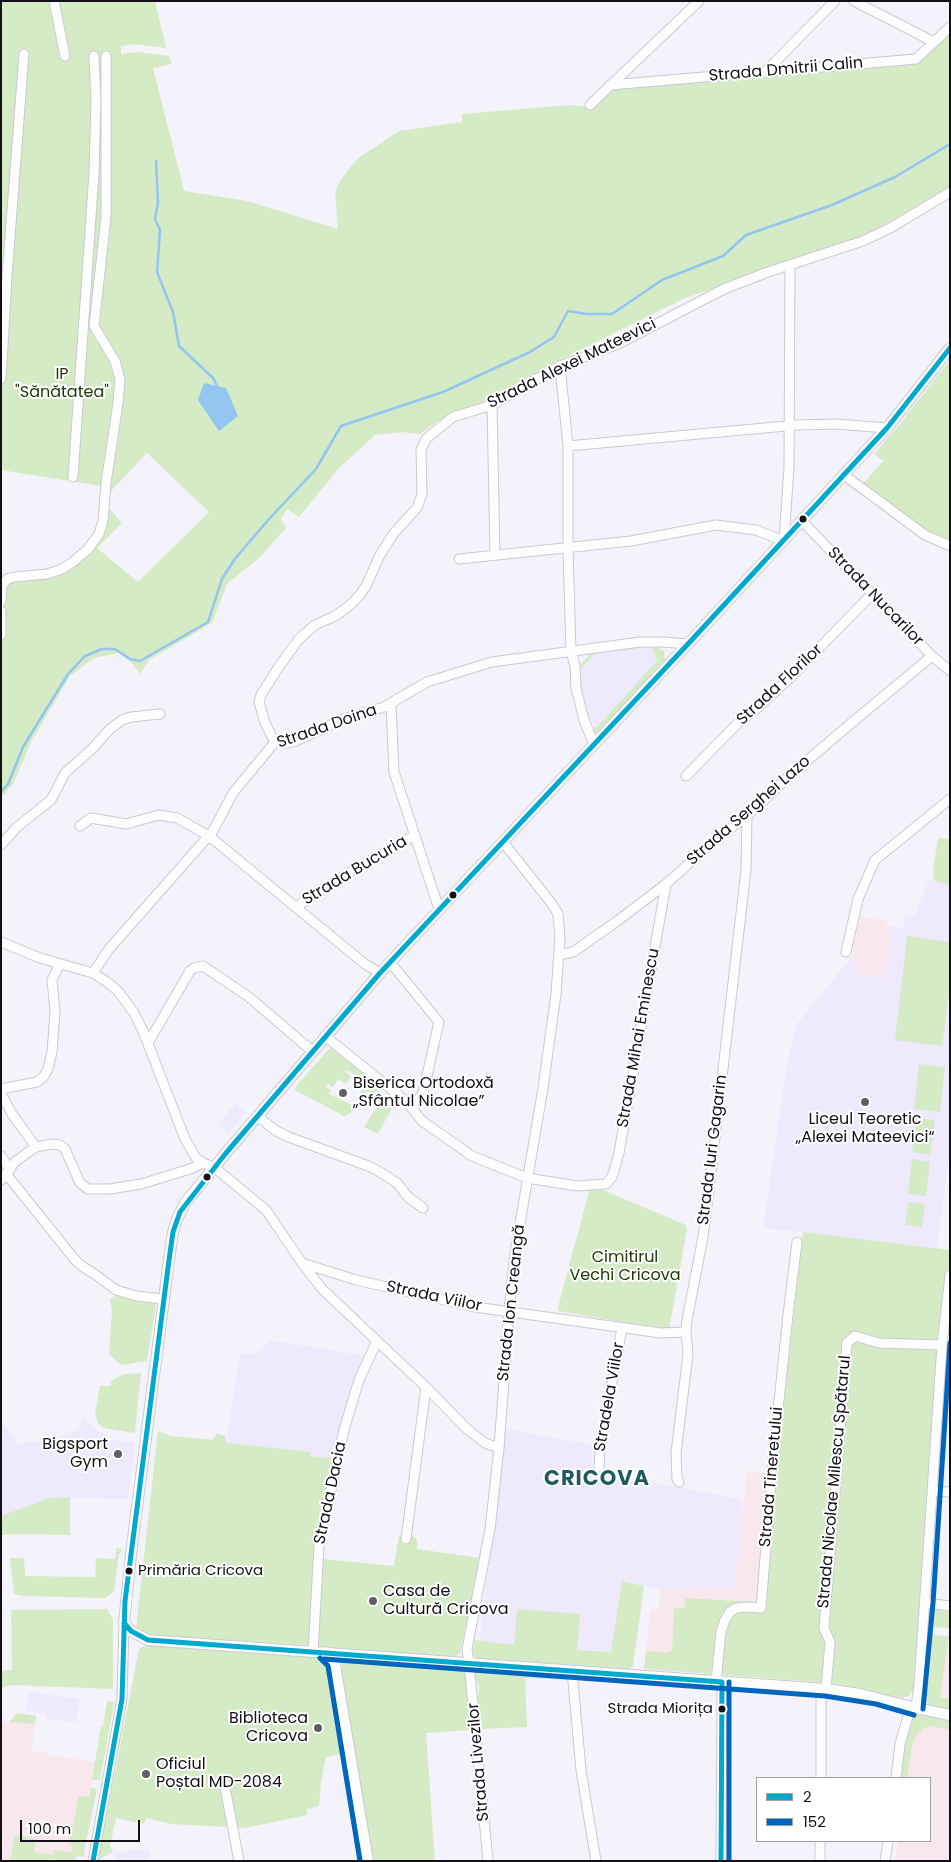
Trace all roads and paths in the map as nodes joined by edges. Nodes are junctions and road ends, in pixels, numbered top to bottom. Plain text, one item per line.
1 (54, 1) edge
2 (699, 1) edge
3 (835, 1) edge
4 (854, 1) edge
5 (950, 26) edge
6 (934, 42) junction
7 (24, 54) dead end
8 (65, 56) dead end
9 (94, 56) dead end
10 (106, 56) dead end
11 (765, 72) junction
12 (610, 85) junction
13 (590, 105) dead end
14 (950, 192) edge
15 (790, 265) junction
16 (950, 348) edge
17 (560, 366) junction
18 (1, 379) edge
19 (492, 405) junction
20 (790, 426) junction
21 (887, 428) junction
22 (568, 446) junction
23 (844, 475) junction
24 (73, 477) dead end
25 (802, 521) junction
26 (784, 541) junction
27 (950, 546) edge
28 (568, 548) junction
29 (495, 555) junction
30 (458, 559) dead end
31 (872, 593) junction
32 (1, 602) edge
33 (1, 612) edge
34 (1, 635) edge
35 (688, 644) junction
36 (571, 651) junction
37 (932, 656) junction
38 (950, 671) edge
39 (391, 704) junction
40 (160, 714) dead end
41 (274, 742) junction
42 (594, 744) junction
43 (686, 776) dead end
44 (950, 799) edge
45 (748, 816) junction
46 (80, 826) dead end
47 (209, 836) junction
48 (413, 836) junction
49 (503, 842) junction
50 (1, 845) edge
51 (666, 884) junction
52 (296, 907) junction
53 (439, 909) junction
54 (1, 942) edge
55 (846, 952) dead end
56 (559, 955) junction
57 (390, 962) junction
58 (60, 964) junction
59 (92, 973) junction
60 (380, 973) junction
61 (325, 1036) junction
62 (148, 1043) junction
63 (312, 1051) junction
64 (1, 1091) edge
65 (412, 1108) junction
66 (257, 1116) junction
67 (36, 1147) junction
68 (1, 1156) edge
69 (203, 1163) junction
70 (214, 1167) junction
71 (6, 1175) edge
72 (527, 1178) junction
73 (423, 1208) dead end
74 (797, 1242) dead end
75 (302, 1263) junction
76 (950, 1275) edge
77 (164, 1299) junction
78 (509, 1311) junction
79 (622, 1328) junction
80 (686, 1332) junction
81 (377, 1341) junction
82 (942, 1345) junction
83 (945, 1383) edge
84 (426, 1387) junction
85 (500, 1448) junction
86 (599, 1467) dead end
87 (680, 1482) dead end
88 (933, 1491) junction
89 (950, 1492) edge
90 (406, 1540) dead end
91 (926, 1603) junction
92 (950, 1606) edge
93 (124, 1623) junction
94 (314, 1652) junction
95 (324, 1652) junction
96 (470, 1663) junction
97 (572, 1671) junction
98 (719, 1682) junction
99 (824, 1689) junction
100 (916, 1708) junction
101 (950, 1715) edge
102 (821, 1777) edge
103 (896, 1777) edge
104 (224, 1782) dead end
105 (820, 1842) edge
106 (888, 1842) edge
107 (93, 1861) edge
108 (239, 1861) edge
109 (368, 1861) edge
110 (488, 1861) edge
111 (596, 1861) edge
112 (721, 1861) edge
113 (820, 1861) edge
114 (885, 1861) edge

1 - 8 street
2 - 12 street
3 - 11 street
4 - 6 street
5 - 6 street, Strada Dmitrii Calin
6 - 11 street, Strada Dmitrii Calin
7 - 18 street
9 - 24 street
10 - 32 street
11 - 12 street, Strada Dmitrii Calin
12 - 13 street
14 - 15 street, Strada Alexei Mateevici
15 - 17 street, Strada Alexei Mateevici
15 - 20 street
16 - 21 street
17 - 19 street, Strada Alexei Mateevici
17 - 22 street
19 - 29 street
19 - 41 street, Strada Alexei Mateevici
20 - 21 street
20 - 22 street
20 - 26 street
21 - 23 street
22 - 28 street
23 - 25 street
23 - 27 street
25 - 26 street
25 - 31 street, Strada Nucarilor
26 - 28 street
26 - 35 street
28 - 29 street
28 - 36 street
29 - 30 street
31 - 37 street, Strada Nucarilor
31 - 43 street, Strada Florilor
33 - 34 street
35 - 36 street, Strada Doina
35 - 42 street
36 - 39 street, Strada Doina
36 - 42 street
37 - 38 street, Strada Nucarilor
37 - 45 street, Strada Serghei Lazo
39 - 41 street, Strada Doina
39 - 48 street
40 - 50 street
41 - 47 street, Strada Doina
42 - 49 street
44 - 55 street
45 - 51 street, Strada Serghei Lazo
45 - 80 street, Strada Iuri Gagarin
46 - 47 street, Strada Bucuria
47 - 52 street, Strada Bucuria
47 - 59 street, Strada Doina
48 - 52 street, Strada Bucuria
48 - 53 street
49 - 53 street
49 - 56 street, Strada Ion Creangă
51 - 56 street, Strada Serghei Lazo
51 - 72 street, Strada Mihai Eminescu
52 - 60 street, Strada Bucuria
53 - 57 street
54 - 58 street
56 - 72 street, Strada Ion Creangă
57 - 60 street
57 - 65 street
58 - 59 street
58 - 64 street
59 - 62 street
60 - 61 street
61 - 63 street
61 - 65 street
62 - 63 street
62 - 69 street
63 - 66 street
64 - 67 street
65 - 72 street
66 - 70 street
66 - 73 street
67 - 69 street
67 - 71 street
68 - 71 street
69 - 70 street
70 - 75 street
70 - 77 street
71 - 77 street
72 - 78 street, Strada Ion Creangă
74 - 98 street, Strada Tineretului
75 - 78 street, Strada Viilor
75 - 81 street
76 - 82 street
77 - 93 street
78 - 79 street, Strada Viilor
78 - 85 street, Strada Ion Creangă
79 - 80 street, Strada Viilor
79 - 86 street, Stradela Viilor
80 - 87 street, Strada Iuri Gagarin
81 - 84 street
81 - 94 street, Strada Dacia
82 - 83 street
82 - 99 street, Strada Nicolae Milescu Spătarul
83 - 88 street
84 - 85 street
84 - 90 street
85 - 96 street, Strada Ion Creangă
88 - 89 street
88 - 91 street
91 - 92 street
91 - 100 street
93 - 94 street
93 - 107 street
94 - 95 street
95 - 96 street
95 - 109 street
96 - 97 street
96 - 110 street, Strada Livezilor
97 - 98 street
97 - 111 street
98 - 99 street
98 - 112 street
99 - 100 street
99 - 102 street
100 - 101 street
100 - 103 street
104 - 108 street
105 - 113 street
106 - 114 street

